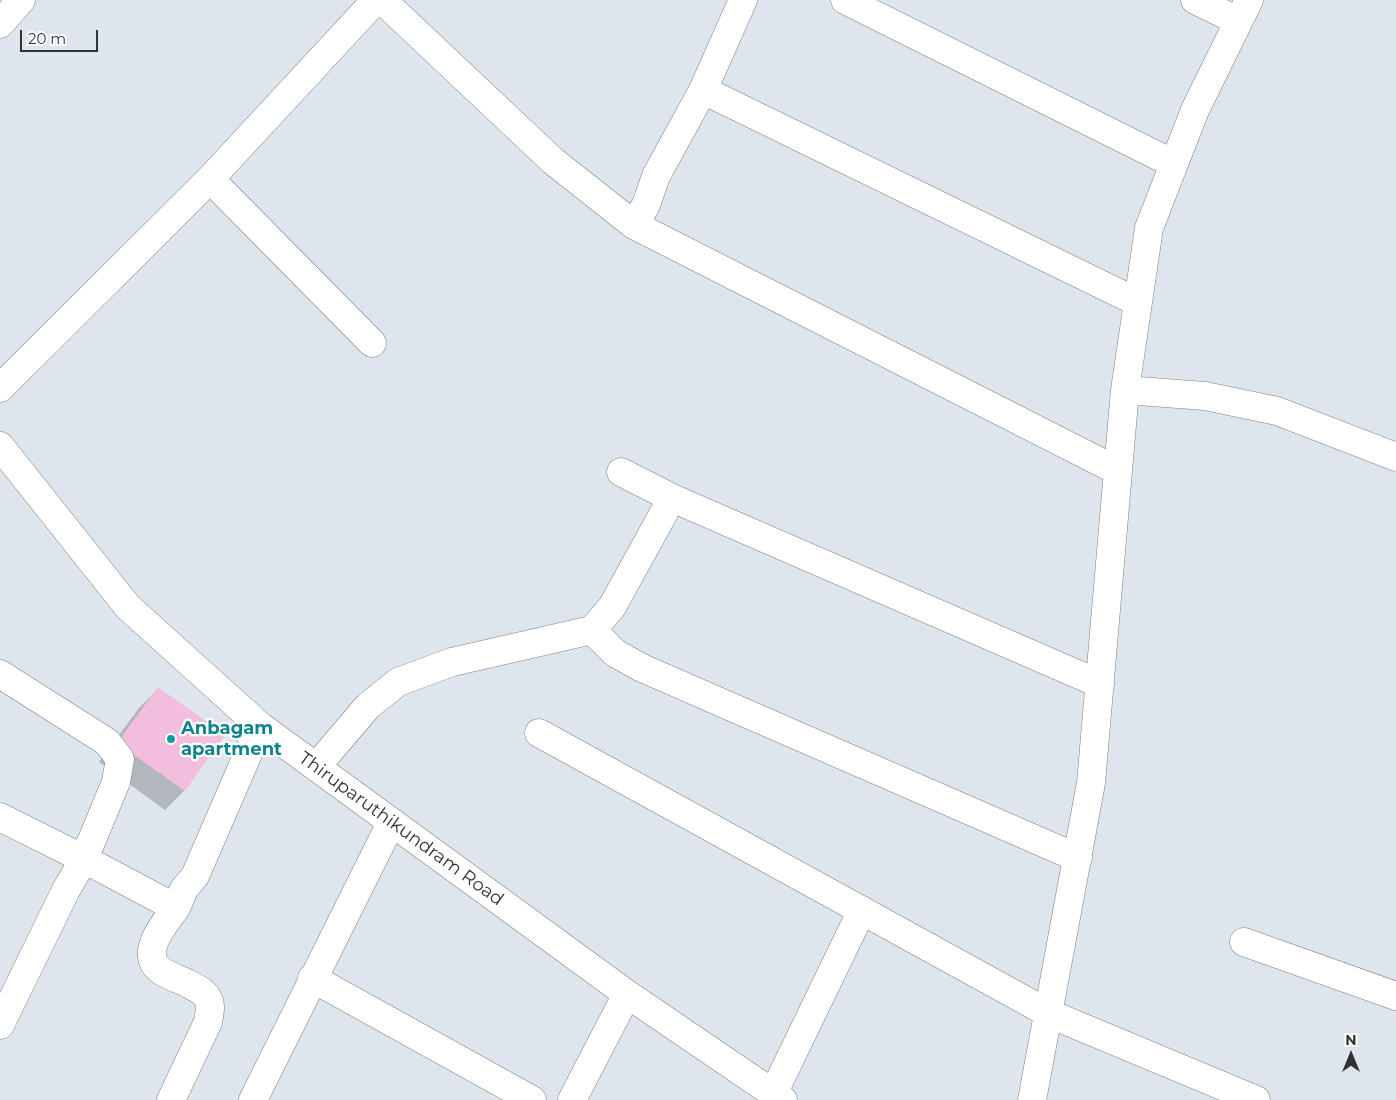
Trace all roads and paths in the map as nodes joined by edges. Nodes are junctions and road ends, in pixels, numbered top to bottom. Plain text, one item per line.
1 (21, 0) edge
2 (376, 0) edge
3 (382, 0) edge
4 (743, 0) edge
5 (845, 0) edge
6 (1194, 0) edge
7 (1244, 11) edge
8 (0, 24) edge
9 (703, 90) junction
10 (1174, 164) junction
11 (210, 179) junction
12 (634, 225) junction
13 (1137, 302) junction
14 (372, 343) dead end
15 (0, 388) edge
16 (1125, 390) junction
17 (0, 446) edge
18 (1396, 457) edge
19 (1118, 471) junction
20 (621, 472) dead end
21 (672, 498) junction
22 (592, 630) junction
23 (0, 674) edge
24 (1100, 684) junction
25 (260, 726) junction
26 (539, 733) dead end
27 (316, 767) junction
28 (0, 817) edge
29 (391, 822) junction
30 (1078, 858) junction
31 (84, 859) junction
32 (176, 908) junction
33 (862, 910) junction
34 (1244, 942) dead end
35 (312, 978) junction
36 (626, 994) junction
37 (1396, 996) edge
38 (1050, 1014) junction
39 (0, 1025) edge
40 (778, 1097) edge
41 (1035, 1098) edge
42 (171, 1100) edge
43 (253, 1100) edge
44 (532, 1100) edge
45 (572, 1100) edge
46 (1256, 1100) edge

1 - 8 street
2 - 11 street
3 - 12 street
4 - 9 street
5 - 10 street
6 - 7 street
7 - 10 street
9 - 12 street
9 - 13 street
10 - 13 street
11 - 14 street
11 - 15 street
12 - 19 street
13 - 16 street
16 - 18 street
16 - 19 street
17 - 25 street, Thiruparuthikundram Road
19 - 24 street
20 - 21 street
21 - 22 street
21 - 24 street
22 - 27 street
22 - 30 street
23 - 31 street
24 - 30 street
25 - 27 street, Thiruparuthikundram Road
25 - 32 street
26 - 33 street
27 - 29 street, Thiruparuthikundram Road
28 - 31 street
29 - 35 street
29 - 36 street, Thiruparuthikundram Road
30 - 38 street
31 - 32 street
31 - 39 street
32 - 42 street
33 - 38 street
33 - 40 street
34 - 37 street
35 - 43 street
35 - 44 street
36 - 40 street, Thiruparuthikundram Road
36 - 45 street
38 - 41 street
38 - 46 street

